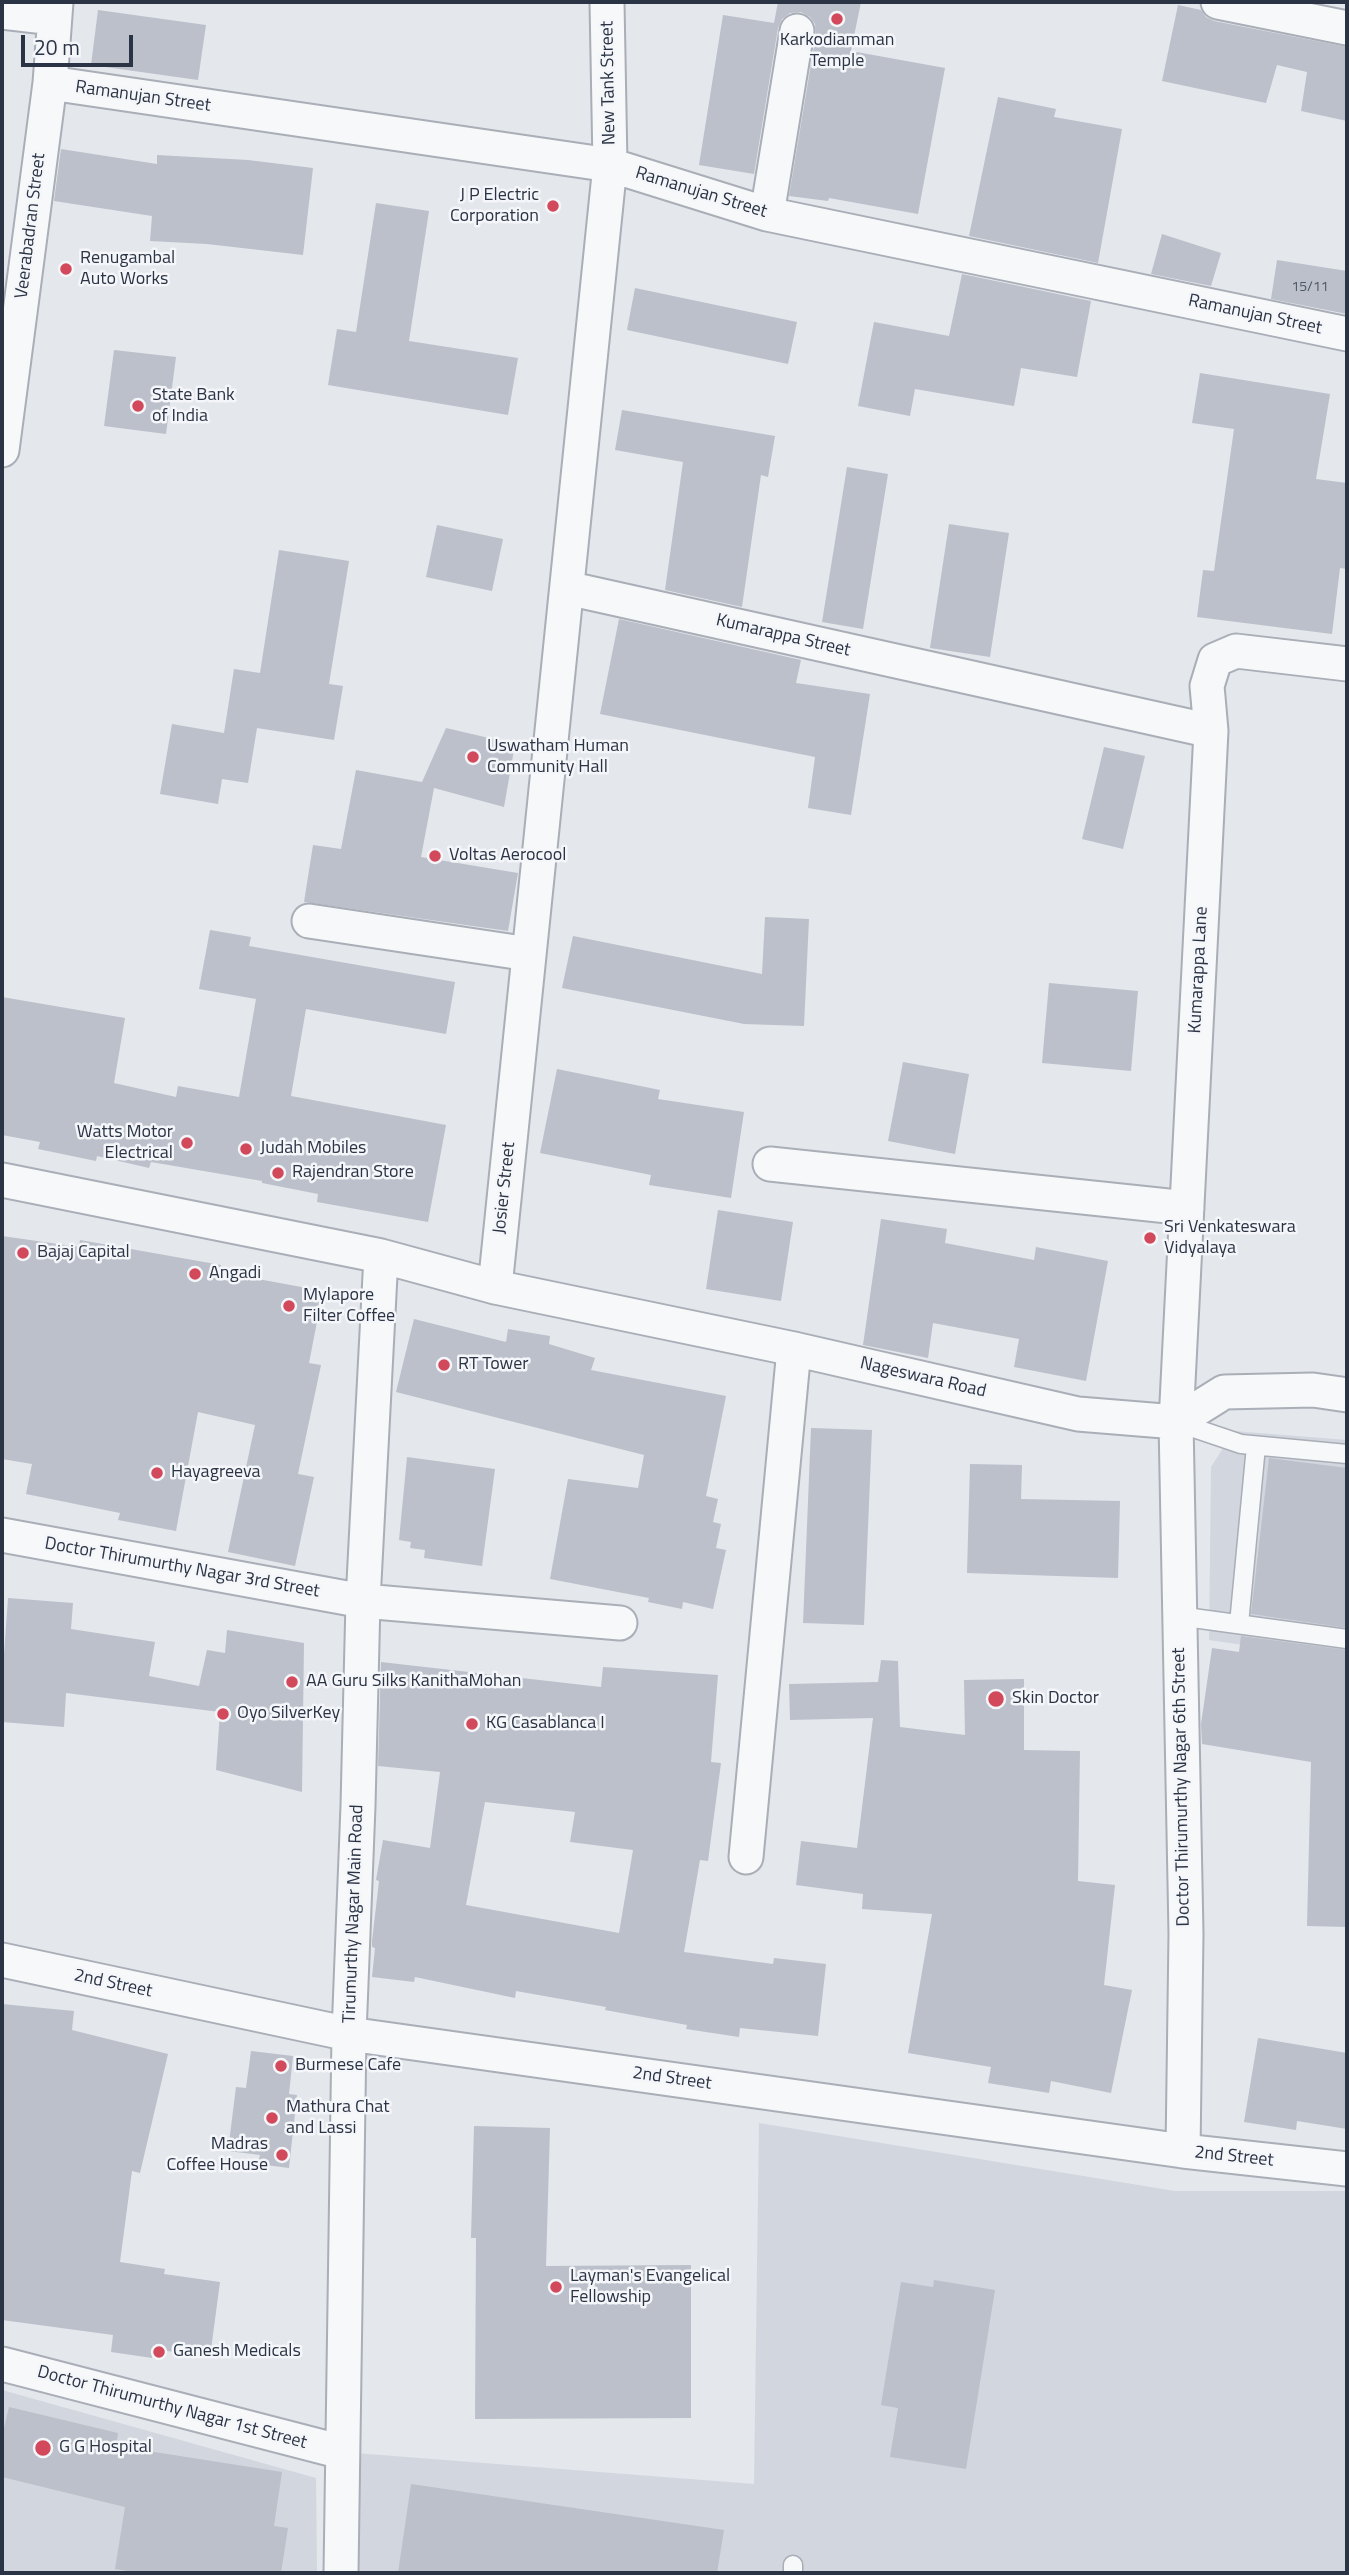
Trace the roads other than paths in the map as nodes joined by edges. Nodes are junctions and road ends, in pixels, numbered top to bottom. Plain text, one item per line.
1 (607, 2) edge
2 (1218, 2) edge
3 (55, 10) edge
4 (2, 12) edge
5 (1347, 28) edge
6 (797, 31) dead end
7 (50, 83) junction
8 (610, 165) junction
9 (767, 214) junction
10 (1347, 334) edge
11 (2, 450) edge
12 (566, 588) junction
13 (1347, 663) edge
14 (1211, 732) junction
15 (309, 921) dead end
16 (528, 954) junction
17 (770, 1164) dead end
18 (2, 1180) edge
19 (1187, 1208) junction
20 (381, 1256) junction
21 (495, 1287) junction
22 (794, 1349) junction
23 (1347, 1395) edge
24 (1176, 1422) junction
25 (1256, 1446) junction
26 (1347, 1454) edge
27 (2, 1535) edge
28 (363, 1601) junction
29 (1178, 1616) junction
30 (620, 1623) dead end
31 (1239, 1624) junction
32 (1347, 1639) edge
33 (746, 1857) dead end
34 (2, 1960) edge
35 (349, 2034) junction
36 (1184, 2151) junction
37 (1347, 2169) edge
38 (2, 2364) edge
39 (342, 2452) junction
40 (341, 2573) edge

1 - 8 street, New Tank Street
2 - 5 street
3 - 4 street
3 - 7 street, Veerabadran Street
6 - 9 street
7 - 8 street, Ramanujan Street
7 - 11 street, Veerabadran Street
8 - 9 street, Ramanujan Street
8 - 12 street
9 - 10 street, Ramanujan Street
12 - 14 street, Kumarappa Street
12 - 16 street, Josier Street
13 - 14 street
14 - 19 street, Kumarappa Lane
15 - 16 street
16 - 21 street, Josier Street
17 - 19 street
18 - 20 street
19 - 24 street, Kumarappa Lane
20 - 21 street
20 - 28 street, Tirumurthy Nagar Main Road
21 - 22 street, Nageswara Road
22 - 24 street, Nageswara Road
22 - 33 street
23 - 24 street
24 - 25 lane
24 - 29 street, Doctor Thirumurthy Nagar 6th Street
25 - 26 lane
25 - 31 lane
27 - 28 street, Doctor Thirumurthy Nagar 3rd Street
28 - 30 street, Doctor Thirumurthy Nagar 3rd Street
28 - 35 street, Tirumurthy Nagar Main Road
29 - 31 lane
29 - 36 street, Doctor Thirumurthy Nagar 6th Street
31 - 32 lane
34 - 35 street, 2nd Street
35 - 36 street, 2nd Street
35 - 39 street, Tirumurthy Nagar Main Road
36 - 37 street, 2nd Street
38 - 39 street, Doctor Thirumurthy Nagar 1st Street
39 - 40 street, Tirumurthy Nagar Main Road

